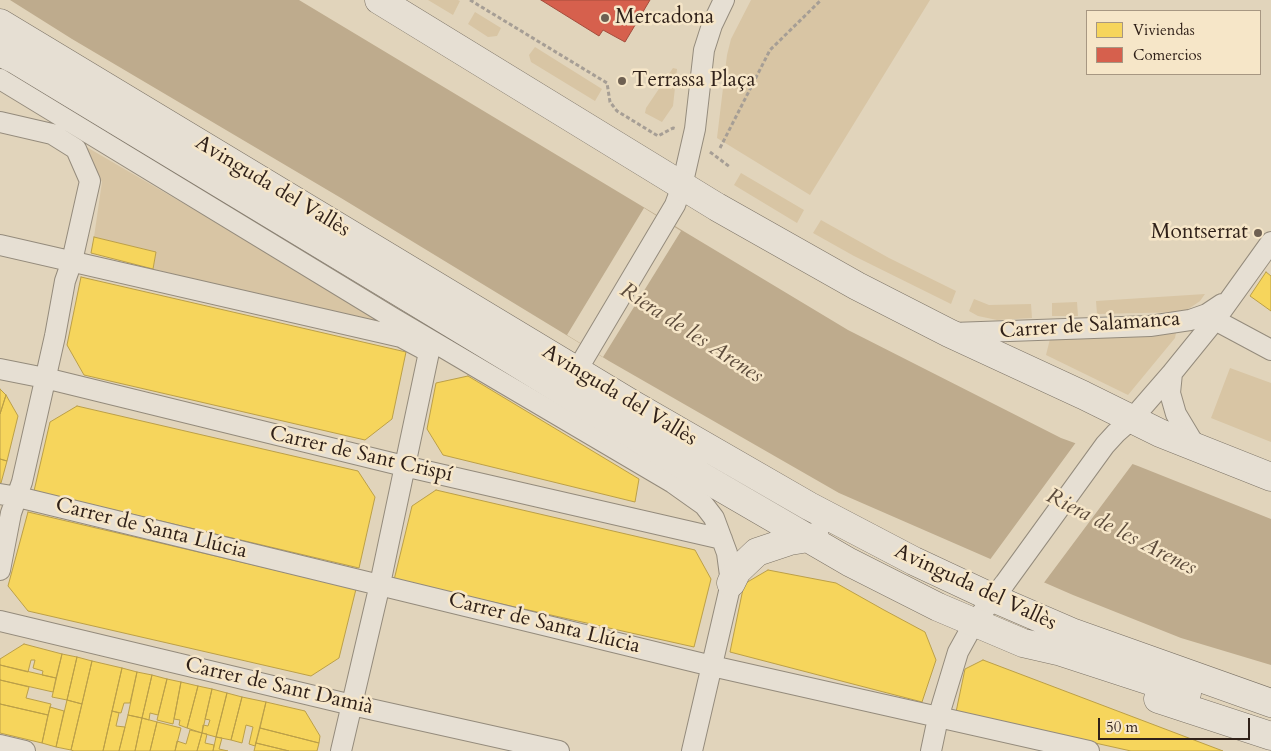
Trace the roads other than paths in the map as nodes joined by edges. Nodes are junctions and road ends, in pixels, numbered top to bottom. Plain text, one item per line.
1 (379, 0) edge
2 (724, 0) edge
3 (0, 23) edge
4 (0, 52) edge
5 (0, 79) edge
6 (0, 122) edge
7 (674, 204) junction
8 (1271, 242) edge
9 (0, 245) edge
10 (72, 261) junction
11 (1226, 302) junction
12 (1215, 320) junction
13 (949, 333) junction
14 (1271, 350) edge
15 (0, 369) edge
16 (1172, 373) junction
17 (45, 378) junction
18 (576, 388) junction
19 (1132, 419) junction
20 (1197, 449) junction
21 (404, 466) junction
22 (1271, 477) edge
23 (9, 495) edge
24 (807, 538) junction
25 (722, 539) junction
26 (876, 542) junction
27 (0, 570) edge
28 (731, 583) junction
29 (380, 584) junction
30 (999, 591) junction
31 (0, 621) edge
32 (974, 623) junction
33 (1023, 643) junction
34 (712, 666) junction
35 (1271, 702) edge
36 (352, 705) junction
37 (938, 718) junction
38 (1271, 721) edge
39 (1271, 736) edge
40 (0, 745) edge
41 (25, 751) edge
42 (341, 751) edge
43 (559, 751) edge
44 (692, 751) edge
45 (932, 751) edge
46 (1089, 751) edge

1 - 7 main road
2 - 7 street
3 - 18 main road, Avinguda del Vallès
4 - 18 main road, Avinguda del Vallès
5 - 18 street, Avinguda del Vallès
6 - 10 street
7 - 13 main road
7 - 18 street
8 - 11 street, Carrer de Salamanca
9 - 10 street
10 - 17 street
10 - 21 street
11 - 12 street, Carrer de Salamanca
11 - 13 street, Carrer de Salamanca
12 - 14 street
12 - 16 street, Carrer de Salamanca
13 - 19 main road
15 - 17 street, Carrer de Sant Crispí
16 - 19 street, Carrer de Salamanca
16 - 20 street
17 - 21 street, Carrer de Sant Crispí
17 - 23 street
18 - 24 main road, Avinguda del Vallès
18 - 25 street, Avinguda del Vallès
18 - 26 main road, Avinguda del Vallès
19 - 20 main road
19 - 30 street, Carrer de Salamanca
20 - 22 main road
21 - 25 street, Carrer de Sant Crispí
21 - 29 street
23 - 27 street
23 - 29 street, Carrer de Santa Llúcia
24 - 26 main road
24 - 28 main road
24 - 32 main road, Avinguda del Vallès
25 - 28 street, Avinguda del Vallès
26 - 30 main road, Avinguda del Vallès
28 - 34 street
29 - 34 street, Carrer de Santa Llúcia
29 - 36 street
30 - 32 street, Carrer de Salamanca
30 - 35 main road, Avinguda del Vallès
31 - 36 street, Carrer de Sant Damià
32 - 33 main road, Avinguda del Vallès
32 - 37 street, Carrer de Salamanca
33 - 38 main road, Avinguda del Vallès
33 - 39 main road
34 - 37 street, Carrer de Santa Llúcia
34 - 44 street
36 - 42 street
36 - 43 street, Carrer de Sant Damià
37 - 45 street, Carrer de Salamanca
37 - 46 street, Carrer de Santa Llúcia
40 - 41 street

